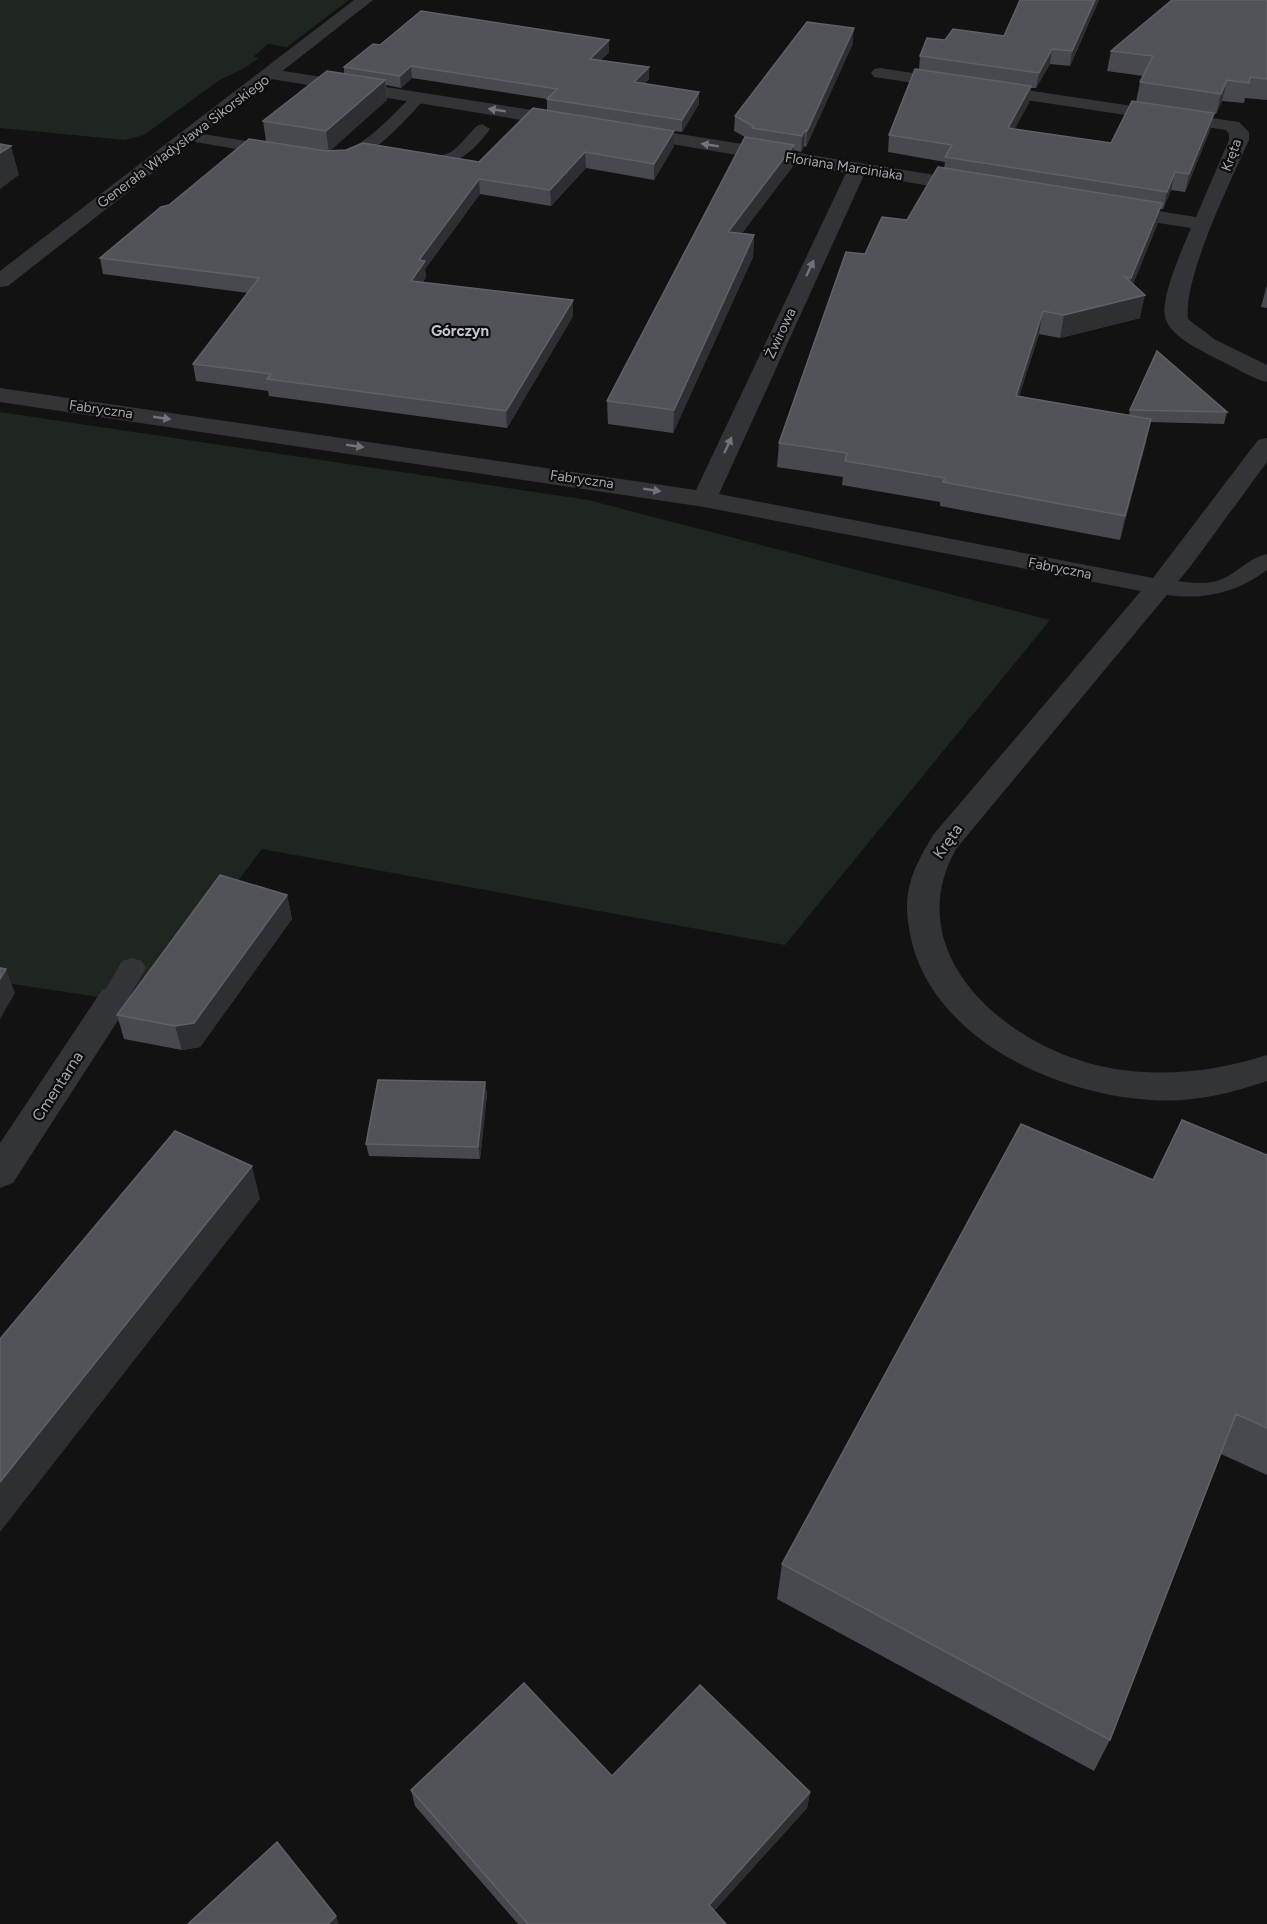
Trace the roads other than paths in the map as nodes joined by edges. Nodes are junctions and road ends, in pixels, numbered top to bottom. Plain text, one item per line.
1 (365, 0) edge
2 (880, 73) dead end
3 (271, 74) junction
4 (418, 98) junction
5 (592, 126) edge
6 (482, 129) dead end
7 (615, 129) edge
8 (190, 136) junction
9 (363, 149) junction
10 (384, 153) edge
11 (294, 154) edge
12 (404, 156) edge
13 (316, 158) edge
14 (858, 168) junction
15 (996, 191) edge
16 (1100, 207) edge
17 (1203, 224) junction
18 (0, 281) edge
19 (1267, 375) edge
20 (0, 395) edge
21 (1267, 445) edge
22 (704, 499) junction
23 (1267, 560) edge
24 (1160, 587) junction
25 (132, 968) dead end
26 (114, 999) joint
27 (1267, 1068) edge
28 (0, 1173) edge

1 - 3 street, Generała Władysława Sikorskiego
2 - 17 street, Kręta
3 - 4 street
3 - 8 street, Generała Władysława Sikorskiego
5 -> 4 street
4 - 9 lane
6 - 12 lane
14 -> 7 street, Floriana Marciniaka
8 - 11 lane
8 - 18 street, Generała Władysława Sikorskiego
9 - 10 lane
9 - 13 lane
14 - 15 street, Floriana Marciniaka
22 -> 14 street, Żwirowa
16 - 17 street
17 - 19 street, Kręta
20 -> 22 street, Fabryczna
21 - 24 street, Kręta
22 - 24 street, Fabryczna
23 - 24 lane
24 - 27 street, Kręta
25 - 26 lane
26 - 28 street, Cmentarna

